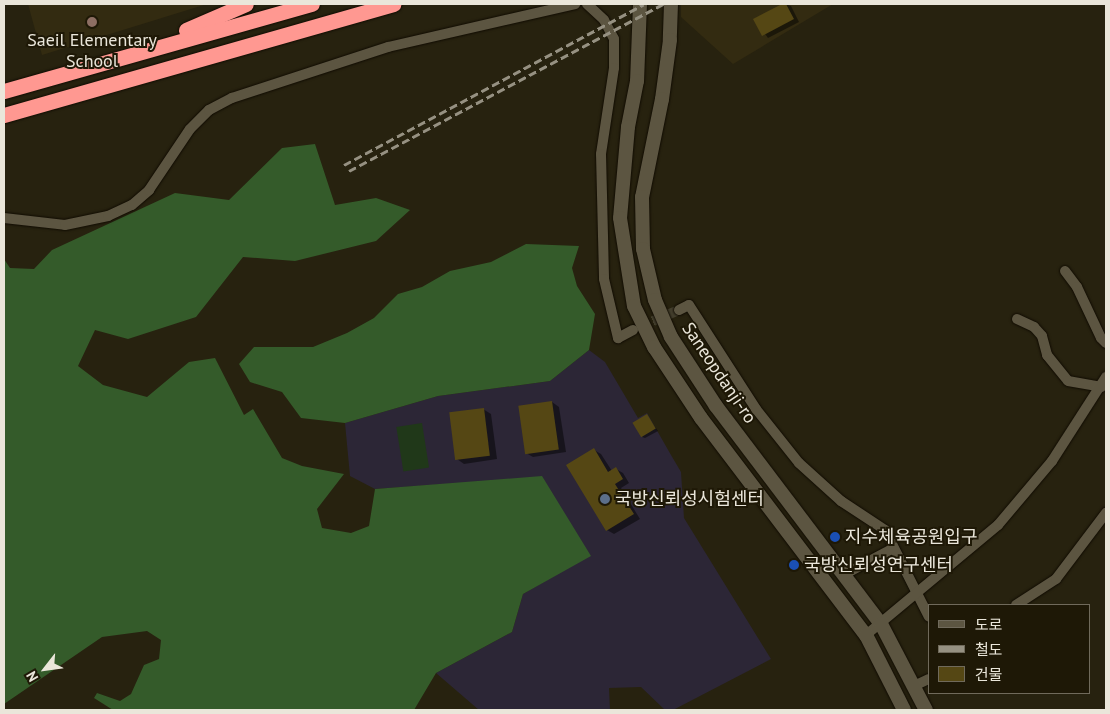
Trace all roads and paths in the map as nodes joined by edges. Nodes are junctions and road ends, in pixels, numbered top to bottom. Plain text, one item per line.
1 (246, 4) edge
2 (312, 4) edge
3 (393, 4) edge
4 (575, 4) edge
5 (587, 4) edge
6 (670, 4) edge
7 (637, 6) edge
8 (137, 52) junction
9 (4, 91) edge
10 (4, 115) edge
11 (4, 218) edge
12 (1065, 271) dead end
13 (679, 310) tunnel mouth
14 (1017, 319) dead end
15 (634, 330) tunnel mouth
16 (1106, 343) edge
17 (1106, 378) edge
18 (1101, 387) junction
19 (1106, 513) edge
20 (894, 548) junction
21 (845, 574) junction
22 (915, 593) junction
23 (1018, 604) edge
24 (928, 615) edge
25 (881, 624) junction
26 (866, 635) junction
27 (928, 679) edge
28 (916, 685) junction
29 (904, 710) edge
30 (926, 710) edge

1 - 8 highway
2 - 8 highway
3 - 10 highway
4 - 11 street
5 - 15 street
6 - 21 main road, Saneopdanji-ro
7 - 26 main road
8 - 9 highway
12 - 16 street
13 - 20 street
14 - 18 street
17 - 18 street
18 - 22 street
19 - 23 street
20 - 21 street
20 - 22 street
21 - 25 main road, Saneopdanji-ro
22 - 24 street
22 - 25 street
25 - 26 street
25 - 28 main road, Saneopdanji-ro
26 - 29 main road
27 - 28 street
28 - 30 main road, Saneopdanji-ro

